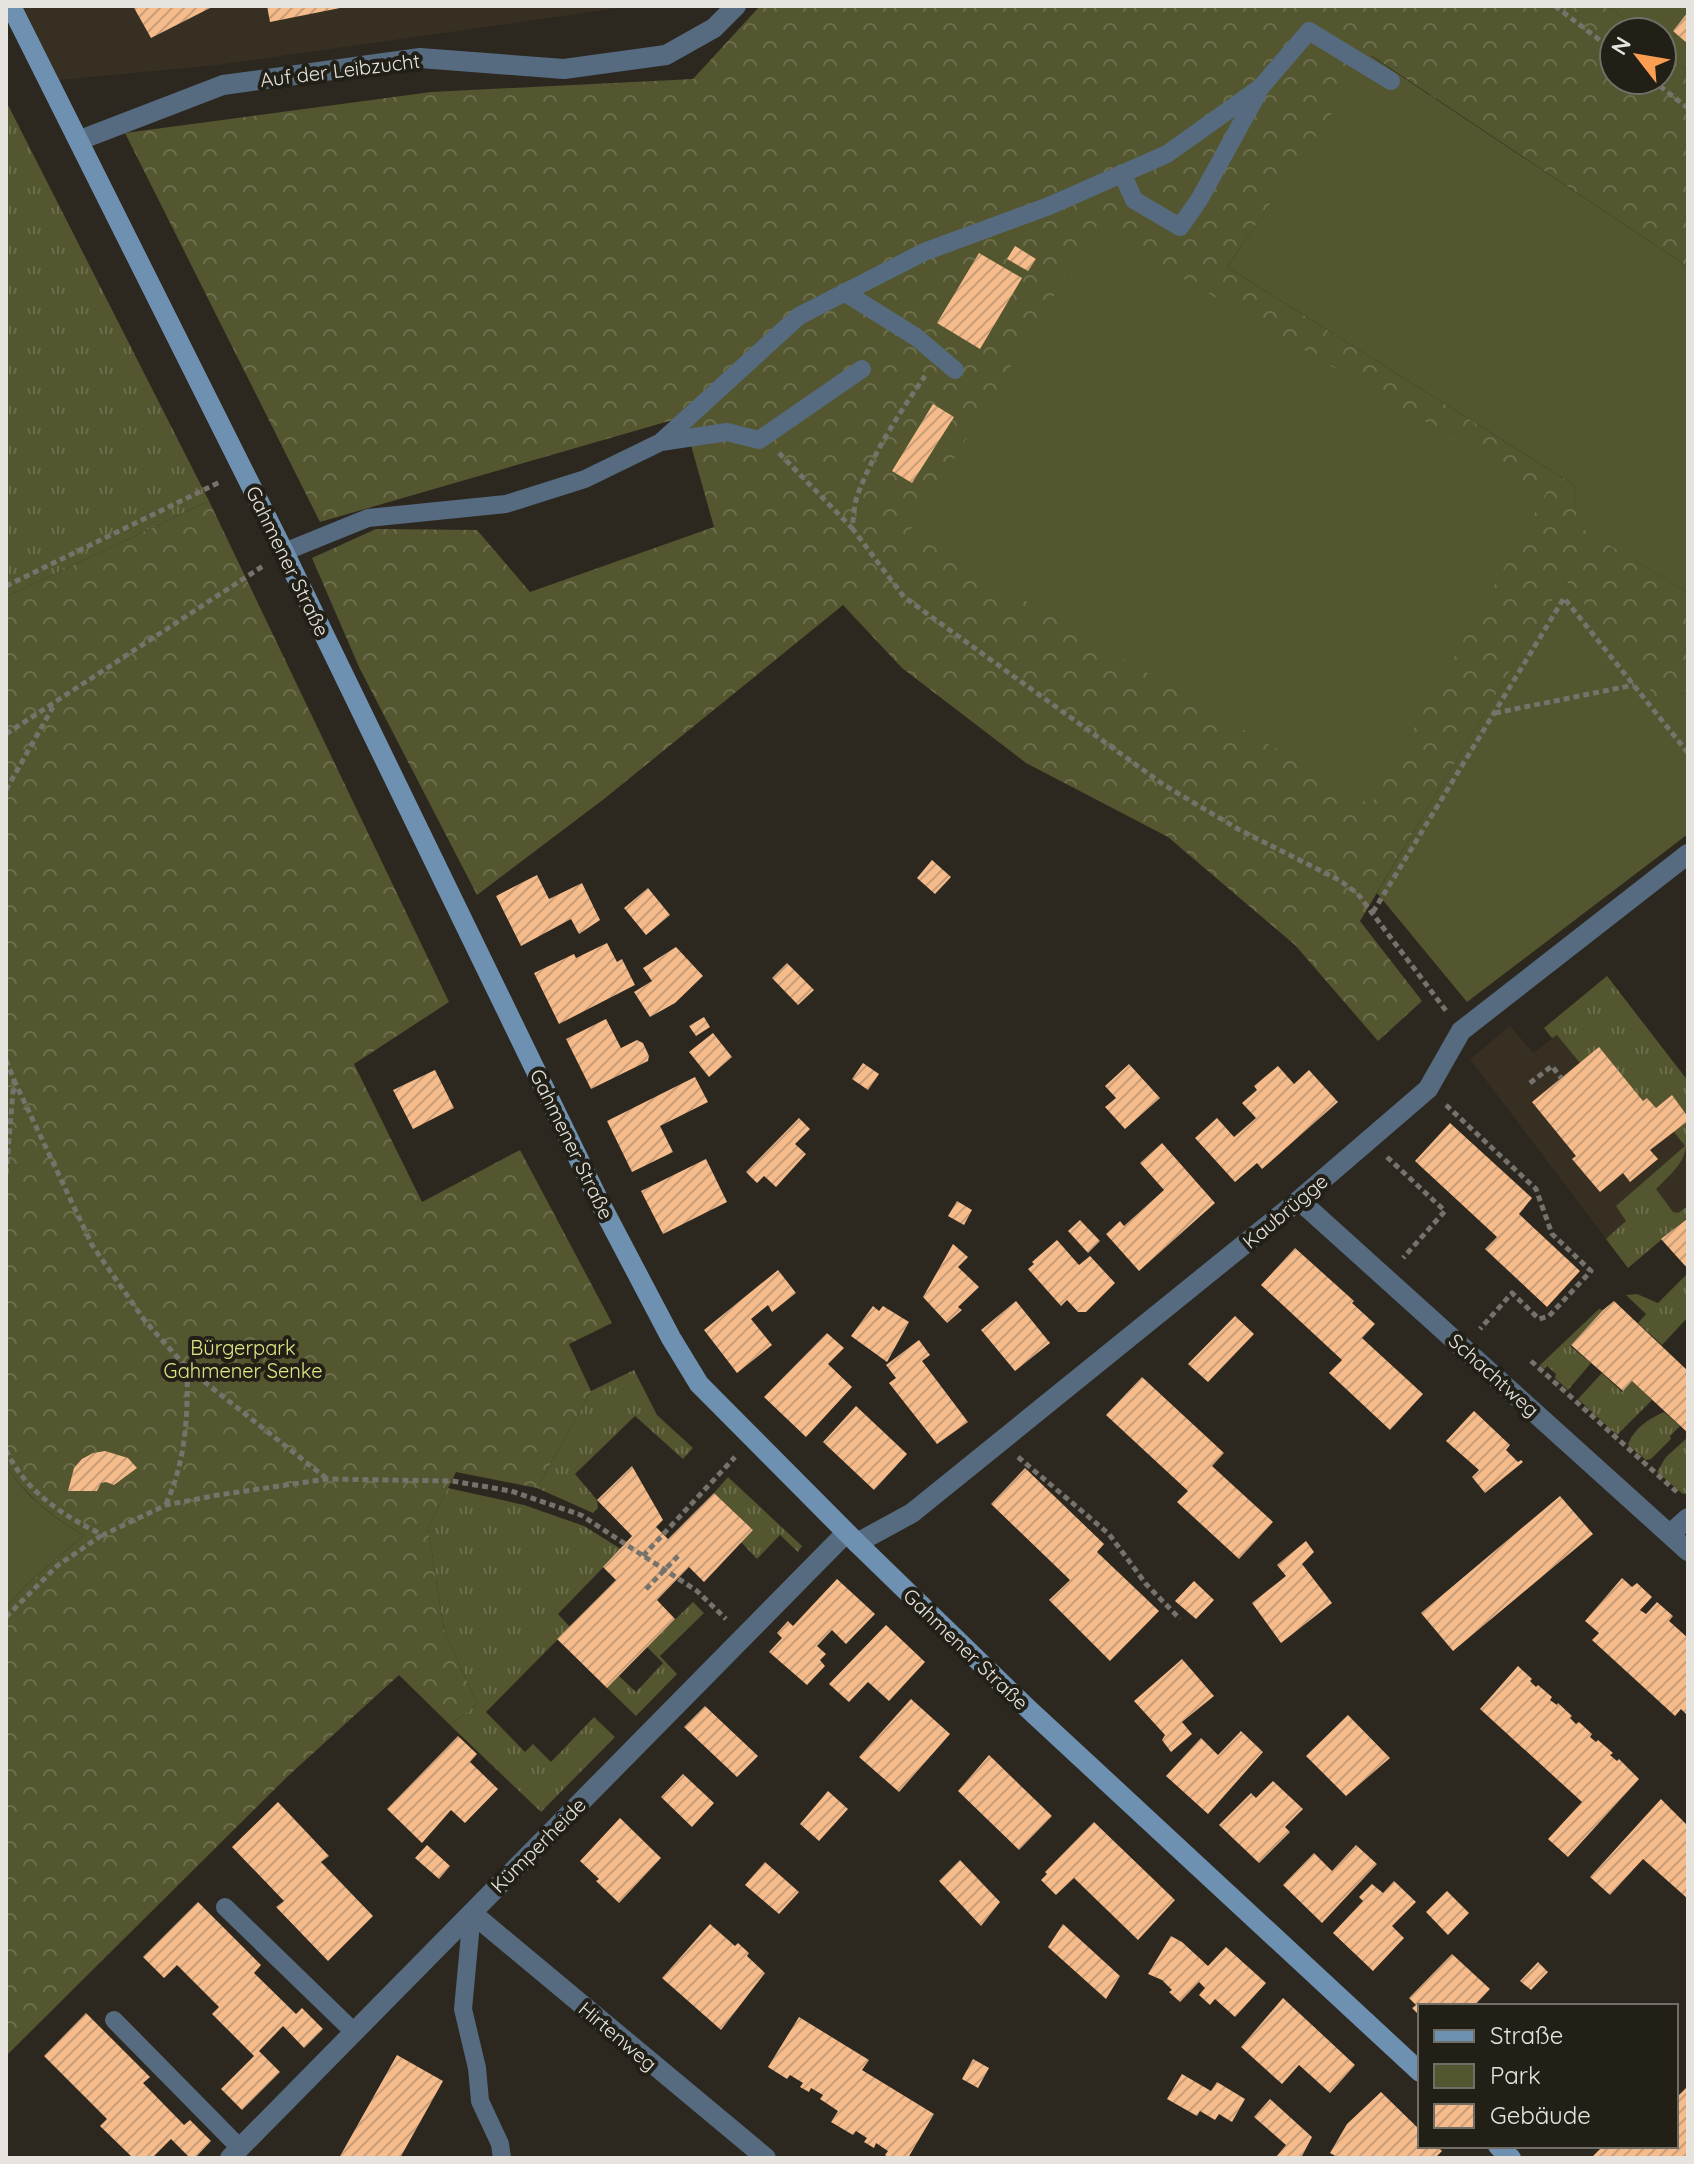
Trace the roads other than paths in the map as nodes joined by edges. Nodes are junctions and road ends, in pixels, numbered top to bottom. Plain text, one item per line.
1 (11, 6) edge
2 (736, 6) edge
3 (1391, 81) dead end
4 (1261, 87) junction
5 (80, 140) junction
6 (1122, 173) junction
7 (844, 292) junction
8 (862, 369) dead end
9 (955, 370) dead end
10 (661, 442) junction
11 (284, 552) junction
12 (1688, 854) edge
13 (1299, 1200) junction
14 (1688, 1518) edge
15 (1670, 1534) junction
16 (852, 1538) junction
17 (1688, 1551) edge
18 (225, 1907) dead end
19 (472, 1913) junction
20 (114, 2020) dead end
21 (354, 2032) junction
22 (1418, 2070) edge
23 (235, 2153) edge
24 (502, 2158) edge
25 (766, 2158) edge

1 - 5 main road, Gahmener Straße
2 - 5 street, Auf der Leibzucht
3 - 4 lane
4 - 6 lane
4 - 6 lane
5 - 11 main road, Gahmener Straße
6 - 7 lane
7 - 9 lane
7 - 10 lane
8 - 10 lane
10 - 11 lane
11 - 16 main road, Gahmener Straße
12 - 13 street, Kaubrügge
13 - 15 street, Schachtweg
13 - 16 street, Kaubrügge
14 - 15 street
15 - 17 street, Schachtweg
16 - 19 street, Kümperheide
16 - 22 main road, Gahmener Straße
18 - 21 lane
19 - 21 street, Kümperheide
19 - 24 lane
19 - 25 street, Hirtenweg
20 - 23 lane
21 - 23 street, Kümperheide

